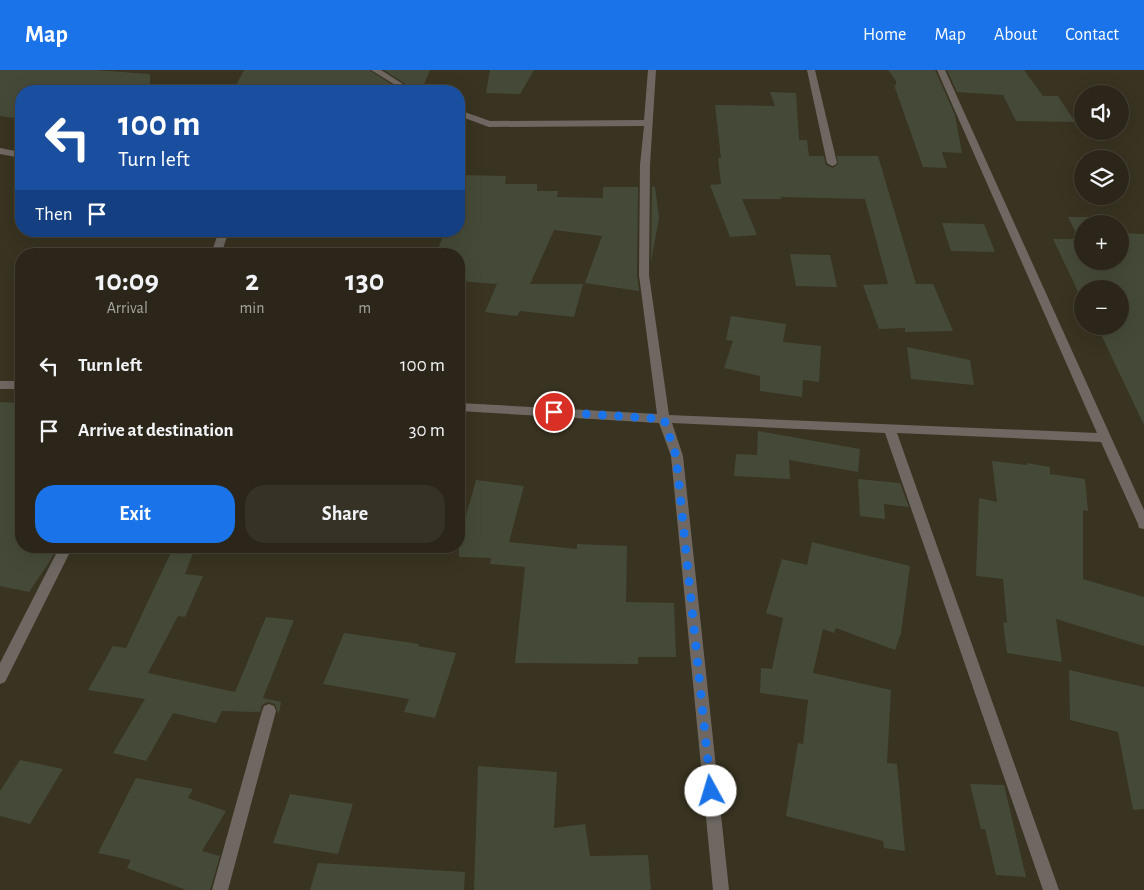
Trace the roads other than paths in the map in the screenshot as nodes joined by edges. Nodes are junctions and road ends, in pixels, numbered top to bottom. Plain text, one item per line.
1 (375, 70) edge
2 (652, 70) edge
3 (811, 70) edge
4 (942, 70) edge
5 (400, 85) edge
6 (465, 116) edge
7 (648, 122) junction
8 (0, 151) edge
9 (15, 153) edge
10 (832, 162) dead end
11 (0, 385) edge
12 (15, 385) edge
13 (465, 407) edge
14 (664, 419) junction
15 (889, 428) junction
16 (1106, 438) junction
17 (1144, 524) edge
18 (63, 553) edge
19 (0, 678) edge
20 (269, 711) dead end
21 (220, 890) edge
22 (721, 890) edge
23 (1051, 890) edge

1 - 5 street
2 - 7 street
3 - 10 street
4 - 16 street
6 - 7 street
7 - 14 street
8 - 9 street
11 - 12 street
13 - 14 street
14 - 15 street
14 - 22 street
15 - 16 street
15 - 23 street
16 - 17 street
18 - 19 street
20 - 21 street

